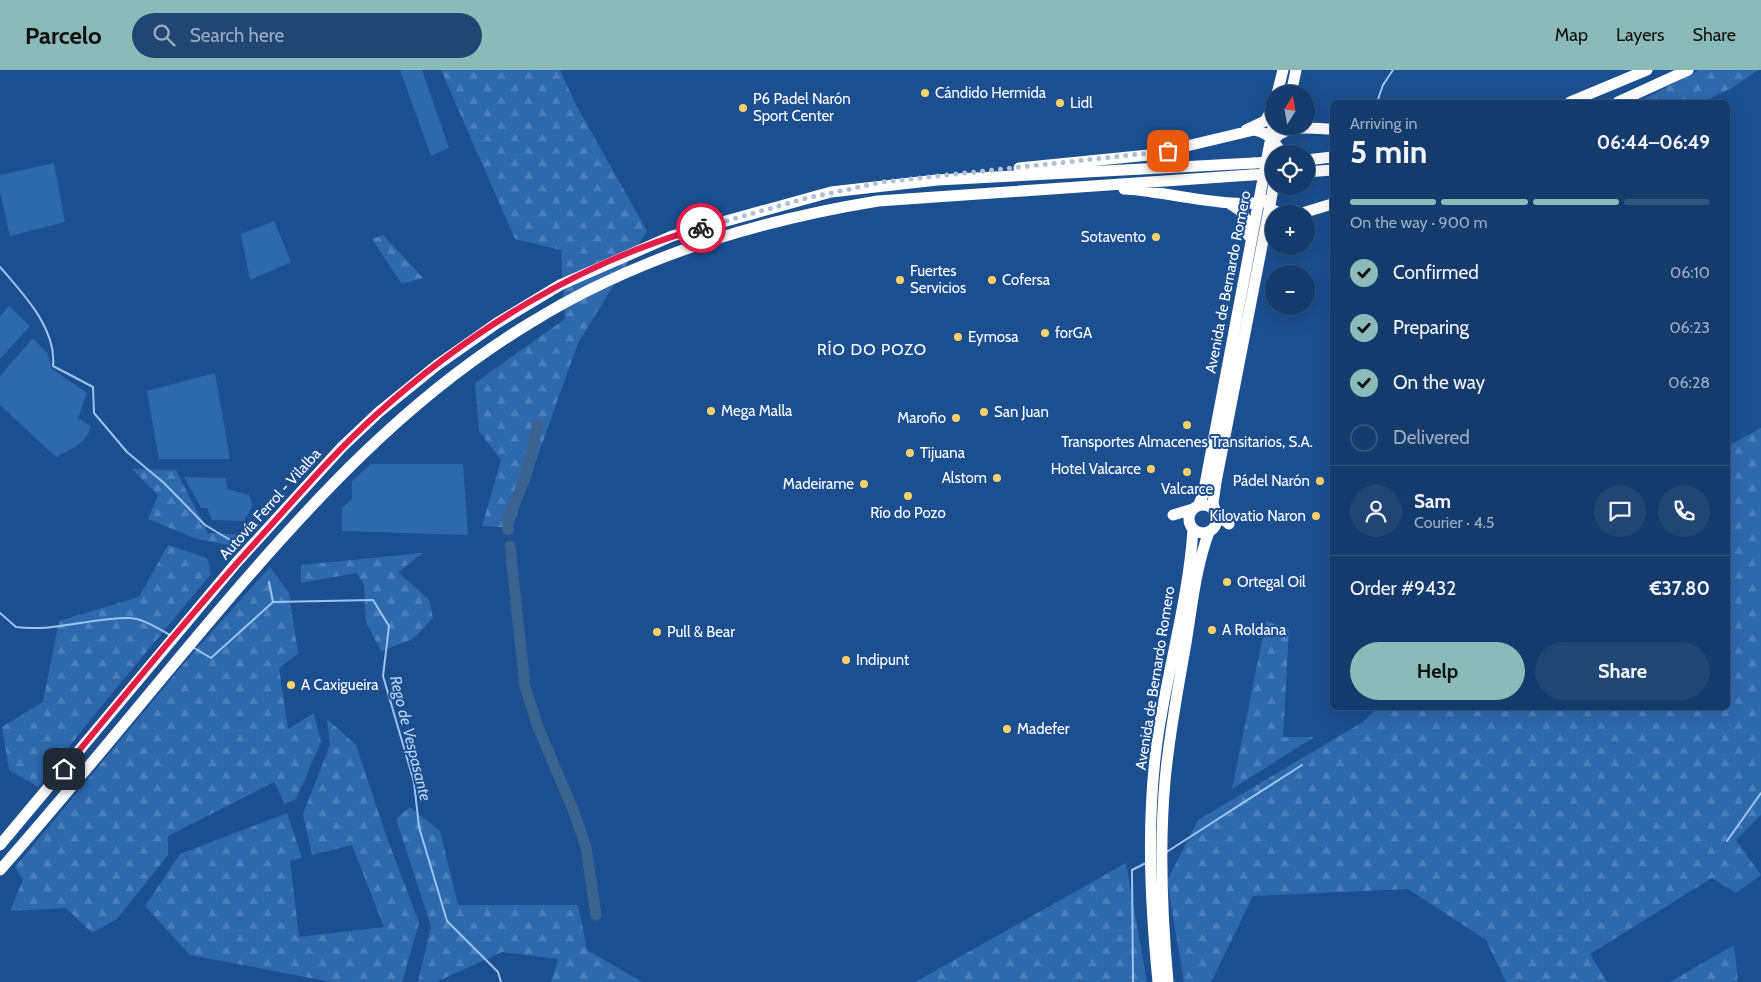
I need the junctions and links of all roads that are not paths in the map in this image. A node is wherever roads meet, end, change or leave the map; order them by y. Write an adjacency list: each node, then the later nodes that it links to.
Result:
1 (1283, 70): 5 (highway)
2 (1647, 70): 7 (highway)
3 (1688, 70): 8 (highway)
4 (1296, 71): 6 (highway)
5 (1280, 85)
6 (1294, 85)
7 (1575, 100)
8 (1622, 100)
9 (1265, 121): 14 (highway)
10 (1315, 121): 11 (highway)
11 (1330, 124)
12 (1315, 129): 13 (highway)
13 (1330, 129)
14 (1240, 133): 15 (highway); 23 (highway)
15 (1273, 145)
16 (1330, 157): 17 (highway)
17 (1315, 159)
18 (1265, 162): 23 (highway, Autovía Ferrol - Vilalba, bridge)
19 (1330, 170): 20 (highway)
20 (1315, 171)
21 (1265, 174): 22 (highway, bridge)
22 (1045, 188): 25 (highway); 34 (highway)
23 (831, 192): 33 (highway, Autovía Ferrol - Vilalba)
24 (1266, 196): 25 (highway); 29 (highway, Avenida de Bernardo Romero)
25 (1226, 202): 29 (highway)
26 (1330, 205): 27 (highway)
27 (1315, 209)
28 (1265, 242): 29 (highway)
29 (1253, 261): 30 (highway, Avenida de Bernardo Romero); 31 (highway, Avenida de Bernardo Romero)
30 (1195, 508): 31 (highway); 32 (highway, Avenida de Bernardo Romero); 32 (highway)
31 (1214, 520): 32 (highway); 36 (highway, Avenida de Bernardo Romero)
32 (1191, 525): 35 (highway, Avenida de Bernardo Romero)
33 (0, 845)
34 (0, 870)
35 (1158, 982)
36 (1168, 982)

